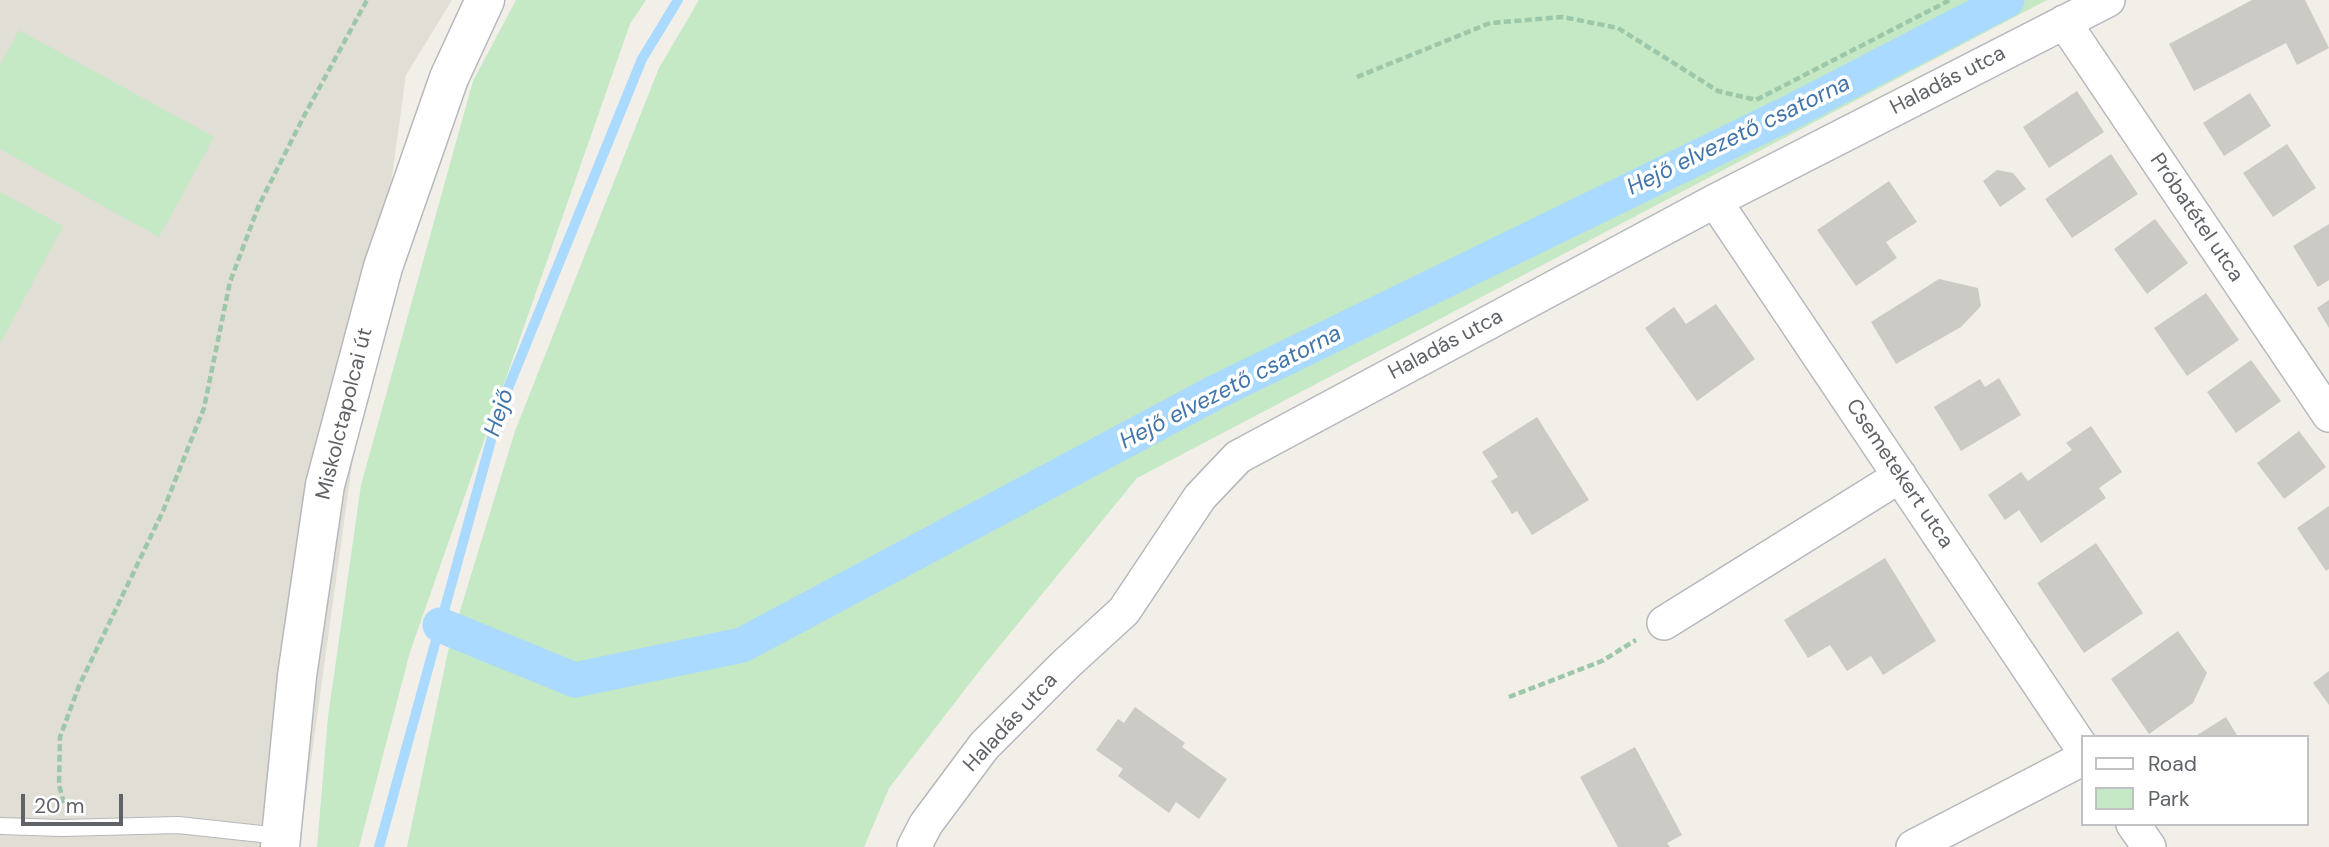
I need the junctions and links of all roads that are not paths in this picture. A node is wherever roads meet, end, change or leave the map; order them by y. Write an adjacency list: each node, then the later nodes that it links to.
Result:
1 (485, 0): 12 (street, Miskolctapolcai út)
2 (2108, 0): 3 (street, Haladás utca)
3 (2064, 22): 4 (street, Haladás utca); 5 (street, Próbatétel utca)
4 (1715, 201): 6 (street, Csemetekert utca); 13 (street, Haladás utca)
5 (2327, 407)
6 (1900, 476): 7 (street); 8 (street, Csemetekert utca)
7 (1664, 623)
8 (2080, 745)
9 (2080, 760): 14 (street)
10 (0, 826): 12 (lane)
11 (2134, 826): 15 (street)
12 (280, 841)
13 (914, 847)
14 (1913, 847)
15 (2148, 847)

